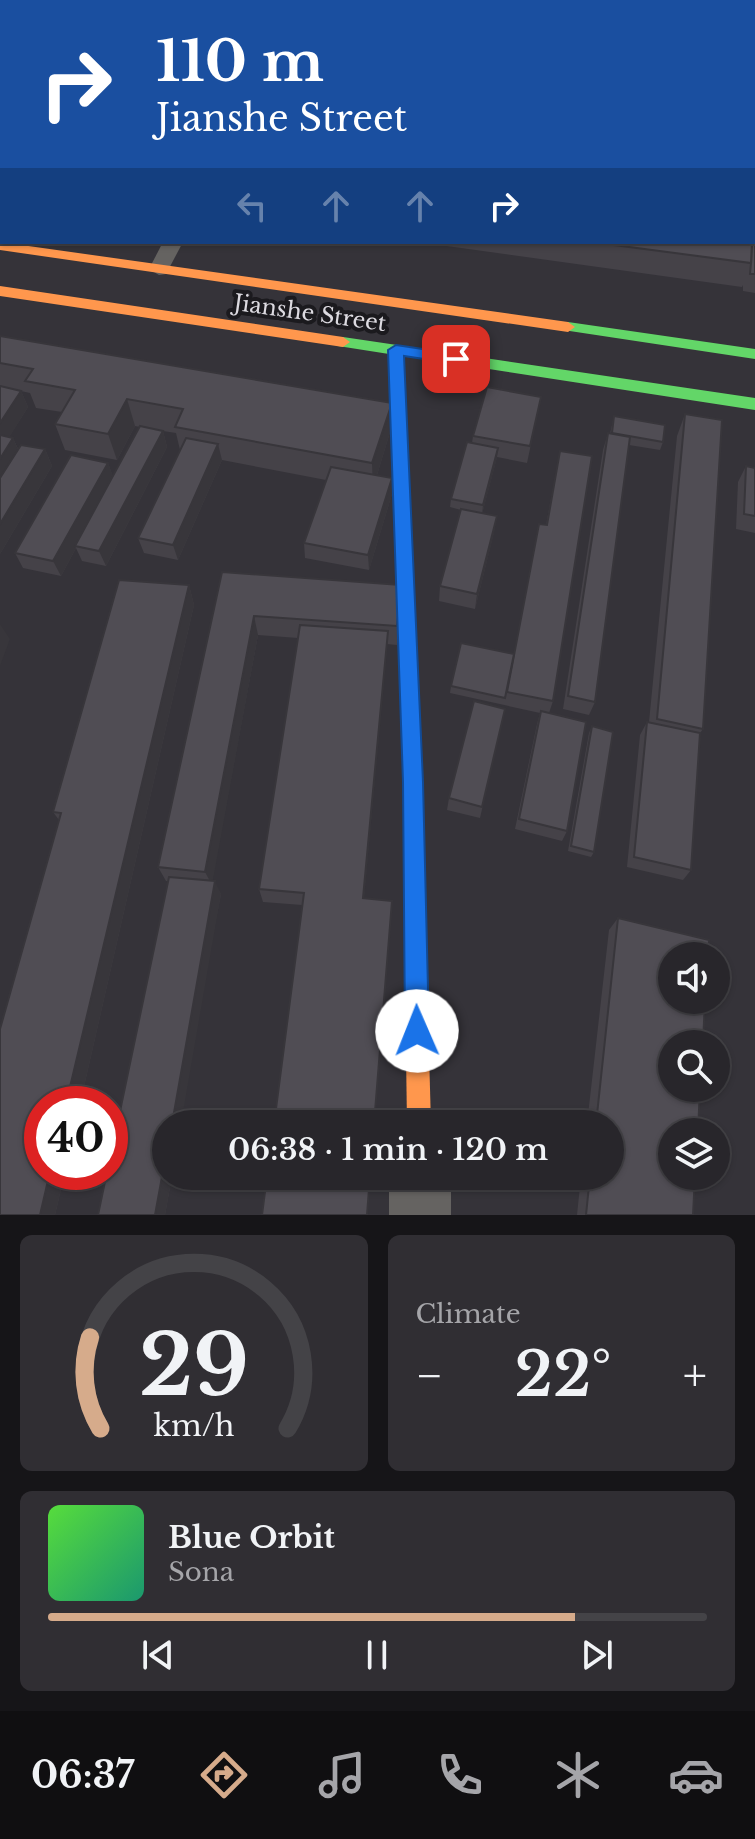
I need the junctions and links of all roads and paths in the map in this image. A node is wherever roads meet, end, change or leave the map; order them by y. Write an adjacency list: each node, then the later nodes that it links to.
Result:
1 (172, 244): 3 (lane)
2 (0, 246): 3 (main road, Jianshe Street)
3 (159, 269): 6 (main road, Jianshe Street)
4 (0, 291): 5 (main road, Jianshe Street)
5 (396, 350): 7 (main road, Jianshe Street); 8 (main road)
6 (755, 354)
7 (755, 404)
8 (419, 1110)
9 (420, 1190): 10 (street)
10 (420, 1215)

